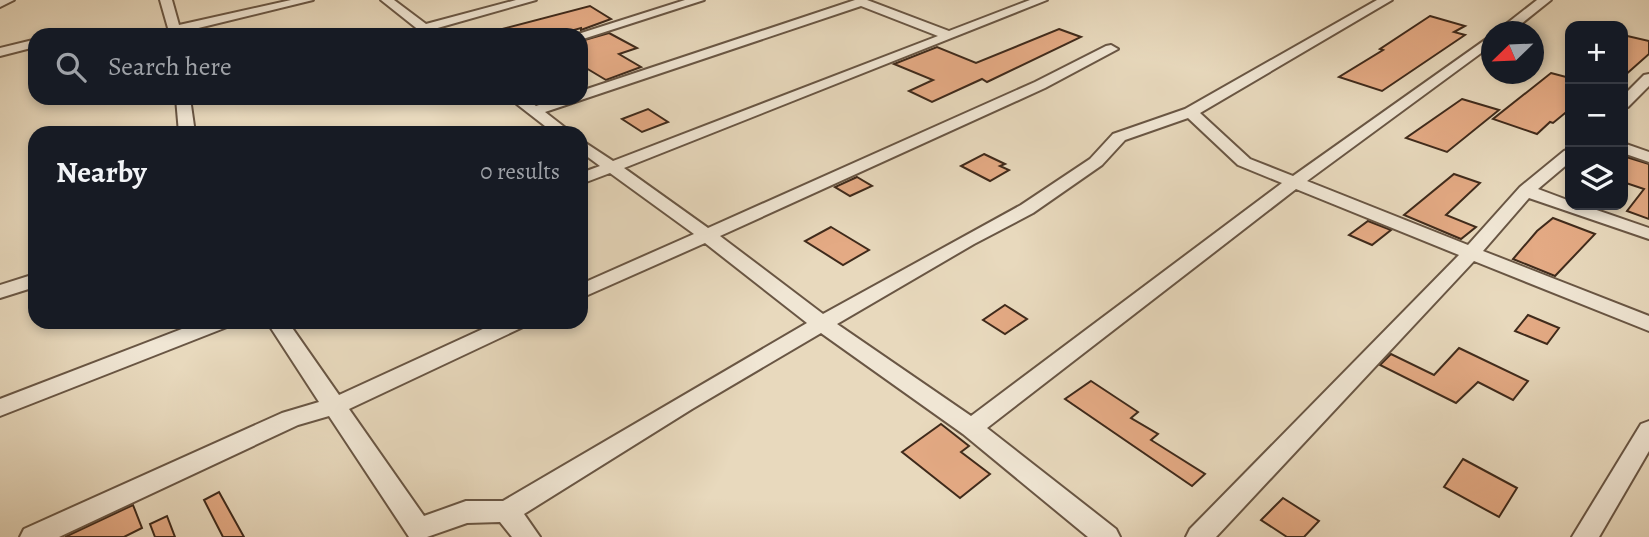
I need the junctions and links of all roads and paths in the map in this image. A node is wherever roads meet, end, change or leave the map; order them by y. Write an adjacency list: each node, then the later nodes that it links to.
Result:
1 (8, 0): 10 (street)
2 (166, 0): 12 (street)
3 (307, 0): 13 (street)
4 (387, 0): 14 (street)
5 (530, 0): 15 (street)
6 (698, 0): 16 (street)
7 (1041, 0): 17 (street)
8 (1386, 0): 30 (street)
9 (1545, 0): 11 (street)
10 (0, 2)
11 (1517, 21)
12 (174, 28)
13 (195, 28)
14 (424, 28)
15 (442, 28)
16 (588, 33)
17 (947, 35): 23 (street); 37 (street)
18 (28, 45): 21 (street)
19 (1481, 47): 39 (street)
20 (1111, 49): 41 (street)
21 (0, 52)
22 (1649, 78): 24 (street)
23 (588, 94)
24 (1628, 99): 25 (street)
25 (1649, 99)
26 (184, 105): 31 (street)
27 (527, 105): 29 (street)
28 (554, 105): 29 (street)
29 (536, 111): 32 (street)
30 (1190, 112): 39 (street); 48 (street)
31 (186, 126)
32 (555, 126)
33 (588, 150): 37 (street)
34 (1628, 150): 35 (street)
35 (1649, 157)
36 (1565, 158): 40 (street)
37 (610, 167): 38 (street); 41 (street)
38 (588, 176)
39 (1295, 182): 43 (street); 54 (street)
40 (1526, 191): 42 (street); 43 (street)
41 (705, 234): 45 (street); 48 (street)
42 (1649, 234)
43 (1472, 252): 47 (street); 61 (street)
44 (28, 282): 46 (street)
45 (588, 289)
46 (0, 292)
47 (1649, 324)
48 (824, 325): 54 (street); 56 (street)
49 (202, 329): 53 (street)
50 (282, 329): 52 (street)
51 (501, 329): 52 (street)
52 (335, 406): 57 (street); 58 (street)
53 (0, 408)
54 (971, 428): 60 (street)
55 (1649, 430): 62 (street)
56 (508, 511): 57 (street); 59 (street)
57 (411, 533)
58 (33, 537)
59 (527, 537)
60 (1107, 537)
61 (1199, 537)
62 (1585, 537)

